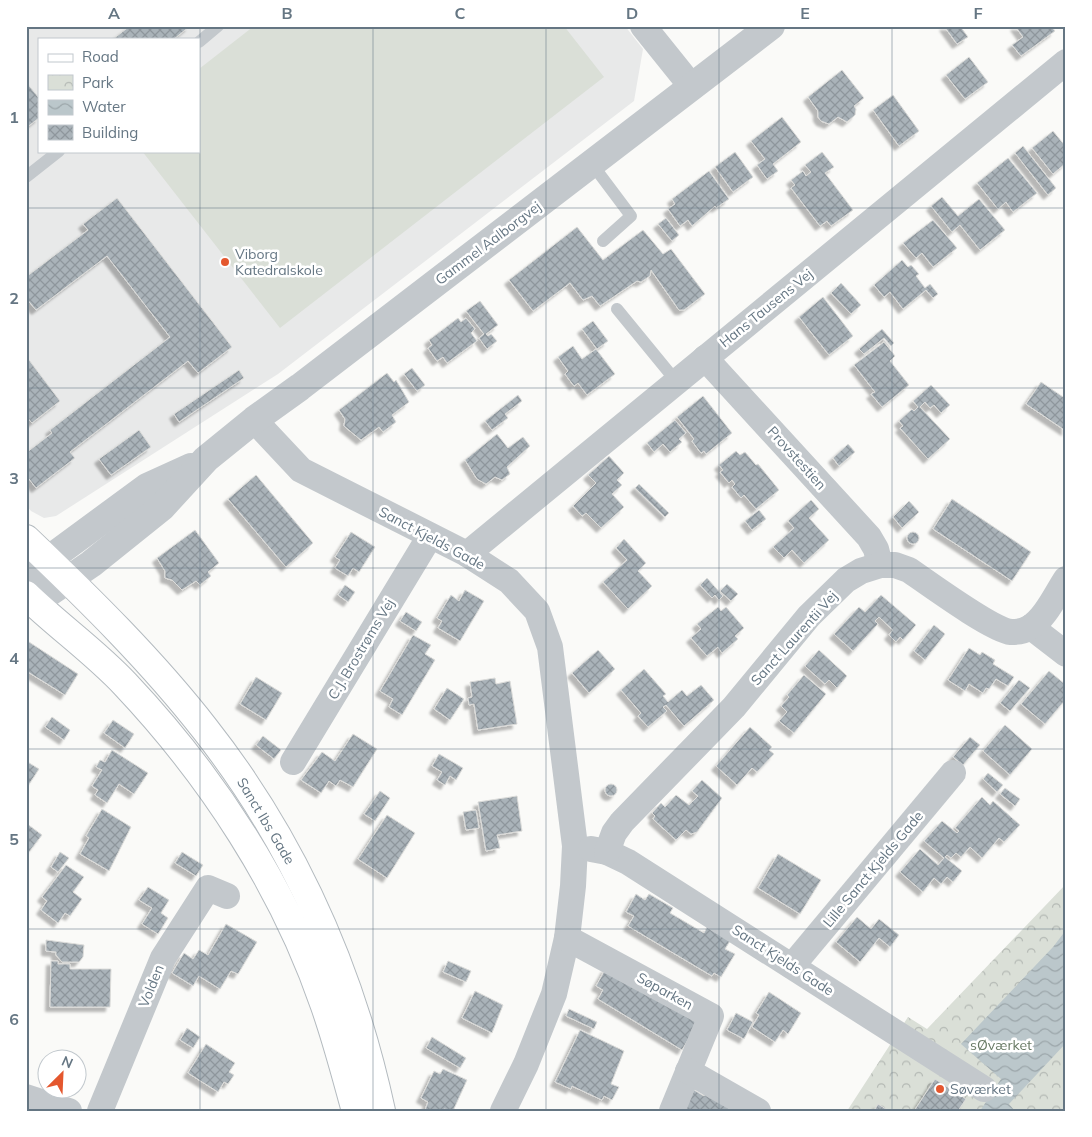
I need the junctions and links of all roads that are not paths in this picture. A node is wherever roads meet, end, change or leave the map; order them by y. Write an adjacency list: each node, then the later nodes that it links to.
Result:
1 (218, 26): 4 (lane)
2 (643, 26): 6 (street)
3 (771, 26): 6 (street, Gammel Aalborgvej)
4 (200, 41)
5 (1066, 62): 12 (street, Hans Tausens Vej)
6 (692, 87): 8 (street, Gammel Aalborgvej)
7 (58, 152): 9 (lane)
8 (592, 164): 10 (lane); 14 (street, Gammel Aalborgvej)
9 (26, 177)
10 (603, 241)
11 (617, 309): 13 (lane)
12 (705, 358): 13 (street, Hans Tausens Vej); 20 (street, Provstestien)
13 (676, 381): 18 (street, Hans Tausens Vej)
14 (254, 420): 15 (street, Gammel Aalborgvej); 16 (street, Sanct Kjelds Gade)
15 (206, 460): 19 (street, Gammel Aalborgvej); 23 (street, Gammel Aalborgvej)
16 (430, 536): 18 (street, Sanct Kjelds Gade); 27 (street, C.J. Brostrøms Vej)
17 (26, 539): 19 (main road, Sanct Ibs Gade)
18 (467, 554): 29 (street, Sanct Kjelds Gade)
19 (47, 559): 21 (street, Gammel Aalborgvej); 23 (main road, Sanct Ibs Gade)
20 (880, 565): 25 (street, Sanct Laurentii Vej); 30 (street, Sanct Laurentii Vej)
21 (26, 576)
22 (1066, 579): 25 (street)
23 (68, 580): 24 (street, Gammel Aalborgvej); 40 (main road, Sanct Ibs Gade)
24 (29, 602): 39 (main road, Sanct Ibs Gade)
25 (1032, 626): 26 (street)
26 (1066, 654)
27 (293, 762)
28 (953, 773): 33 (street, Lille Sanct Kjelds Gade)
29 (576, 846): 30 (street, Sanct Kjelds Gade); 32 (street, Sanct Kjelds Gade)
30 (607, 852): 33 (street, Sanct Kjelds Gade)
31 (227, 896): 38 (street, Volden)
32 (567, 938): 34 (street, Søparken); 41 (street, Sanct Kjelds Gade)
33 (792, 966): 35 (street, Sanct Kjelds Gade)
34 (688, 1071): 42 (street, Søparken); 43 (street)
35 (984, 1089)
36 (26, 1096): 37 (street)
37 (69, 1111)
38 (100, 1111)
39 (356, 1111)
40 (381, 1111)
41 (503, 1111)
42 (672, 1111)
43 (758, 1111)

